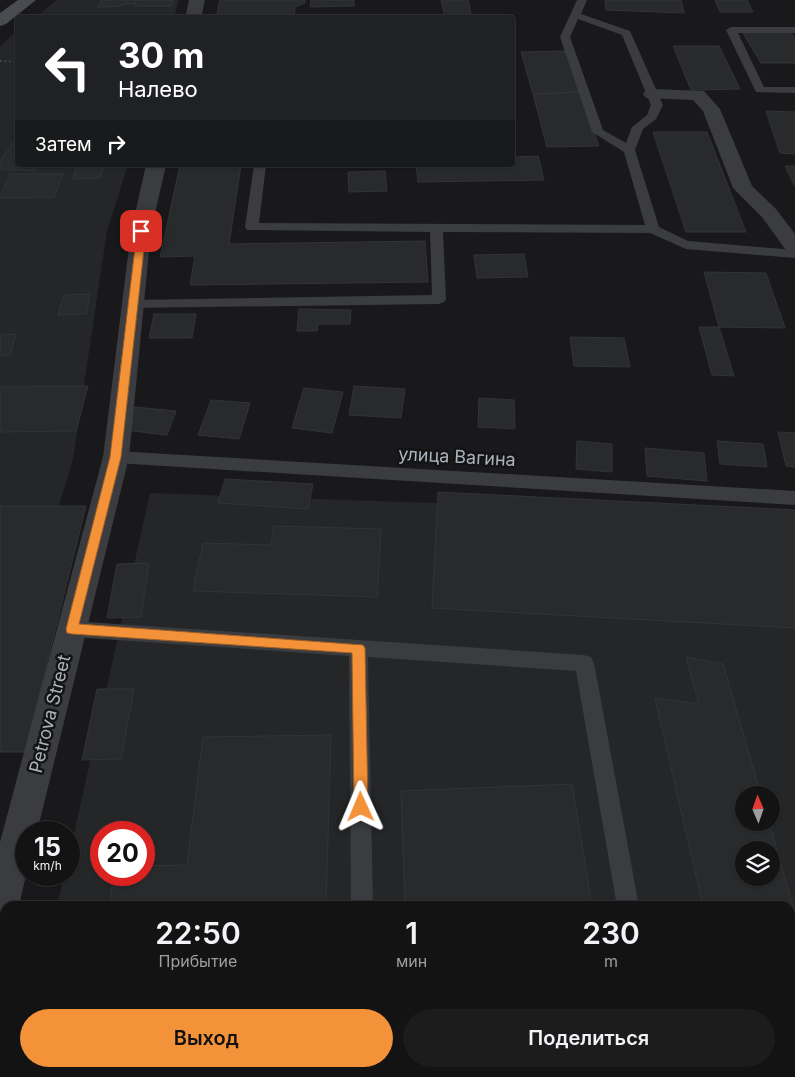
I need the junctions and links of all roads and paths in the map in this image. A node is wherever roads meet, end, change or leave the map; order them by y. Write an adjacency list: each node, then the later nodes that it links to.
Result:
1 (28, 0): 6 (main road)
2 (197, 0): 4 (street)
3 (582, 0): 5 (lane)
4 (194, 15)
5 (575, 15): 11 (lane); 12 (lane)
6 (0, 21)
7 (795, 30): 10 (lane)
8 (0, 61): 9 (path)
9 (15, 62)
10 (795, 90)
11 (652, 94): 12 (lane); 17 (street)
12 (628, 150): 16 (lane)
13 (156, 167): 19 (street, Petrova Street)
14 (260, 167): 15 (lane)
15 (436, 228): 16 (lane); 19 (lane)
16 (653, 229): 18 (lane)
17 (795, 248)
18 (795, 254)
19 (133, 305): 20 (street, Petrova Street)
20 (116, 457): 21 (lane, улица Вагина); 22 (street, Petrova Street)
21 (795, 498)
22 (72, 629): 23 (lane); 24 (street, Petrova Street)
23 (358, 648): 25 (lane); 26 (lane)
24 (2, 901)
25 (362, 901)
26 (627, 901)

